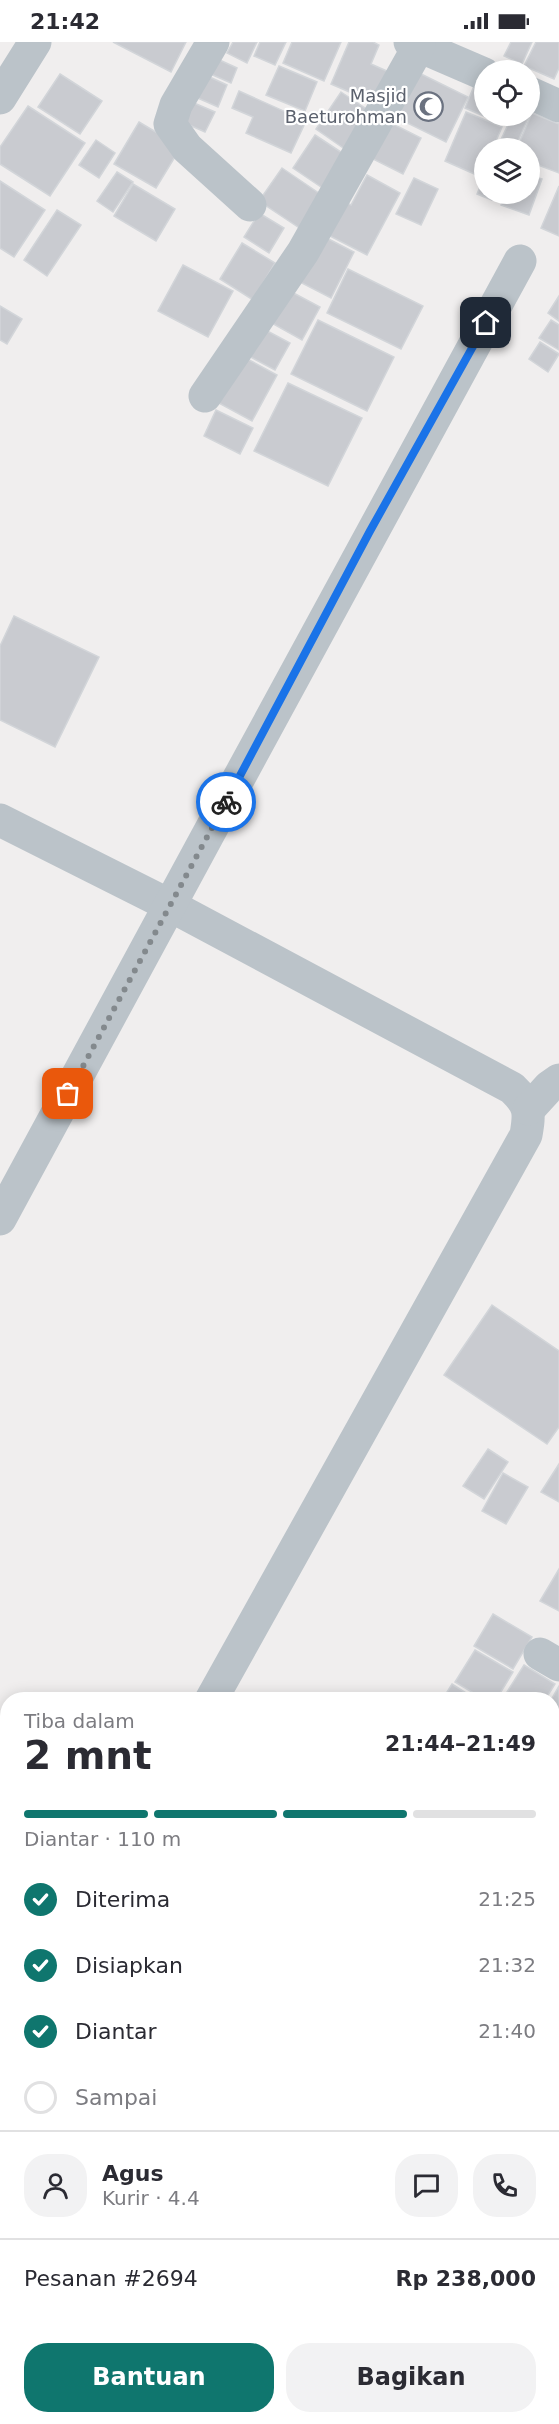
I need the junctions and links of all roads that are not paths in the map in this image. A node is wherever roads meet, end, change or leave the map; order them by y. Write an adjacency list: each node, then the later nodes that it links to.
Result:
1 (35, 42): 6 (street)
2 (213, 42): 8 (street)
3 (414, 44): 4 (street); 10 (street)
4 (474, 70)
5 (540, 97): 7 (street)
6 (0, 98)
7 (559, 106)
8 (250, 205)
9 (520, 261): 12 (street)
10 (205, 396)
11 (0, 820): 12 (street)
12 (171, 906): 14 (street); 15 (street)
13 (559, 1080): 14 (street)
14 (529, 1109): 16 (street)
15 (0, 1219)
16 (215, 1692)

